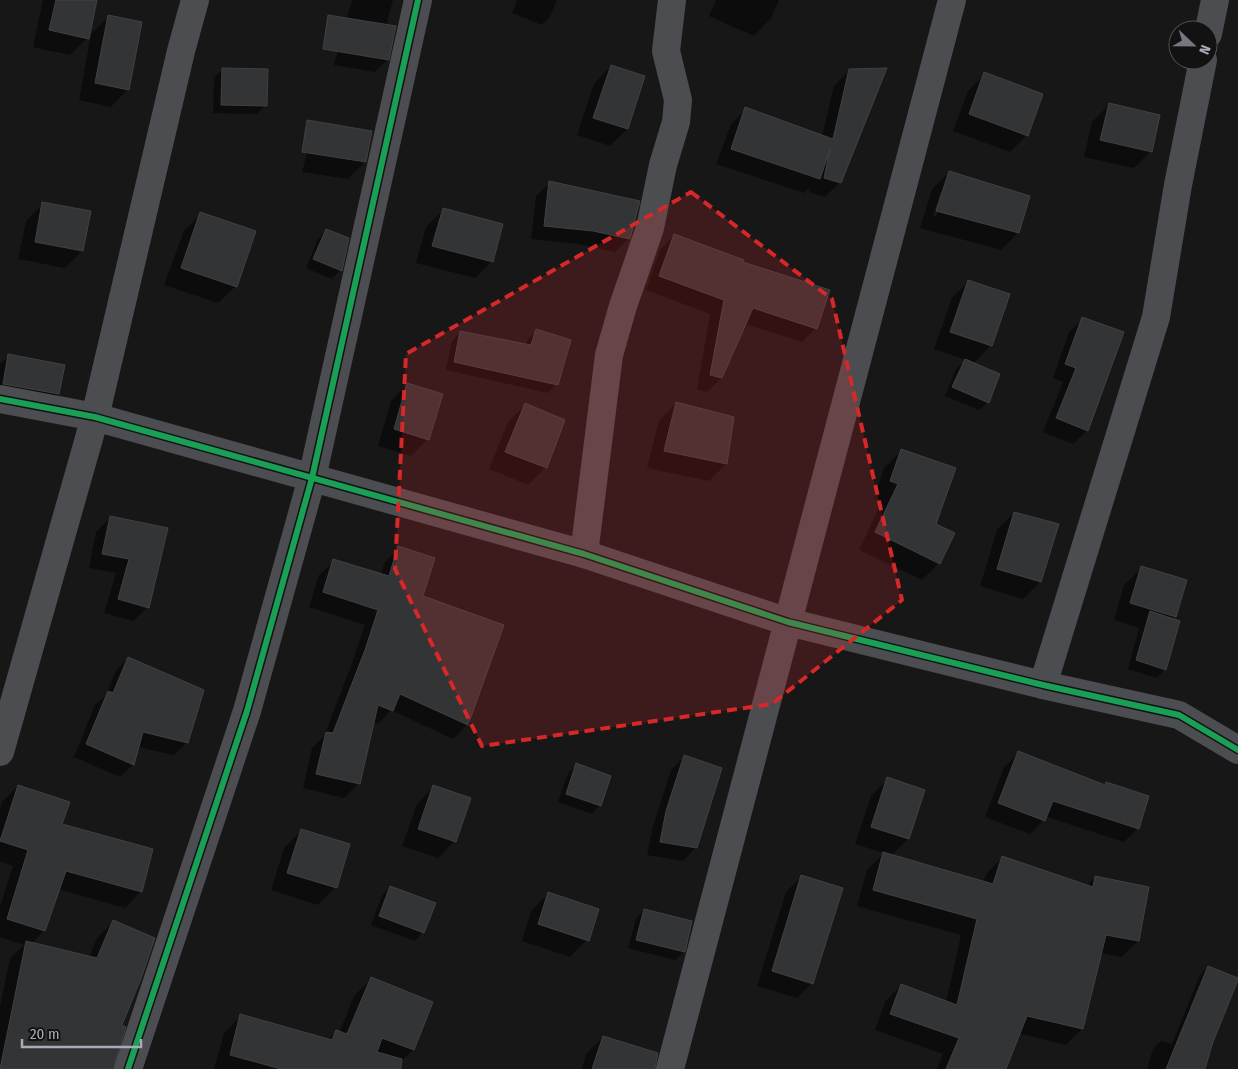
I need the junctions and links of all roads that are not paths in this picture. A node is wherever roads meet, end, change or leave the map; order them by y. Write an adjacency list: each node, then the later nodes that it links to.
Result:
1 (195, 0): 9 (street)
2 (418, 0): 10 (street)
3 (672, 0): 11 (street)
4 (952, 0): 12 (street)
5 (1215, 0): 6 (street)
6 (1211, 20)
7 (1201, 70): 13 (street)
8 (0, 400): 9 (street)
9 (95, 418): 10 (street); 15 (street)
10 (312, 478): 11 (street); 16 (street)
11 (584, 554): 12 (street)
12 (788, 622): 13 (street); 17 (street)
13 (1043, 685): 14 (street)
14 (1238, 750)
15 (0, 752)
16 (128, 1069)
17 (670, 1069)

